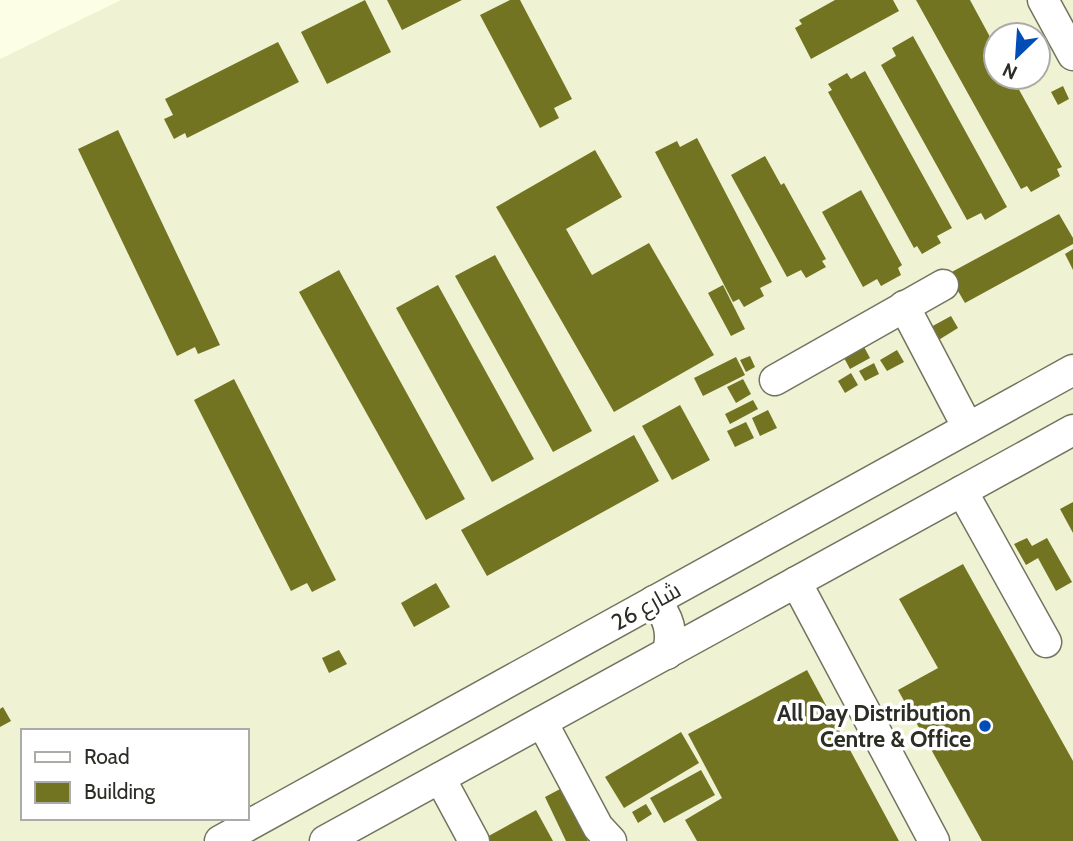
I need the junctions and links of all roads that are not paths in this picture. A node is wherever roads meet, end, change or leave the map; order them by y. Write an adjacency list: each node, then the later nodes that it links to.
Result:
1 (1043, 0): 2 (street)
2 (1073, 55)
3 (943, 285): 4 (street)
4 (904, 306): 6 (street); 7 (street)
5 (1073, 370): 7 (street, شارع 26)
6 (775, 380)
7 (968, 428): 11 (street, شارع 26)
8 (1073, 430): 9 (street)
9 (962, 491): 10 (street); 12 (street)
10 (796, 582): 13 (street); 20 (street)
11 (654, 601): 13 (street); 16 (street, شارع 26)
12 (1046, 642)
13 (667, 654): 14 (street)
14 (542, 722): 15 (street); 19 (street)
15 (440, 778): 17 (street); 18 (street)
16 (220, 841)
17 (325, 841)
18 (474, 841)
19 (611, 841)
20 (934, 841)

